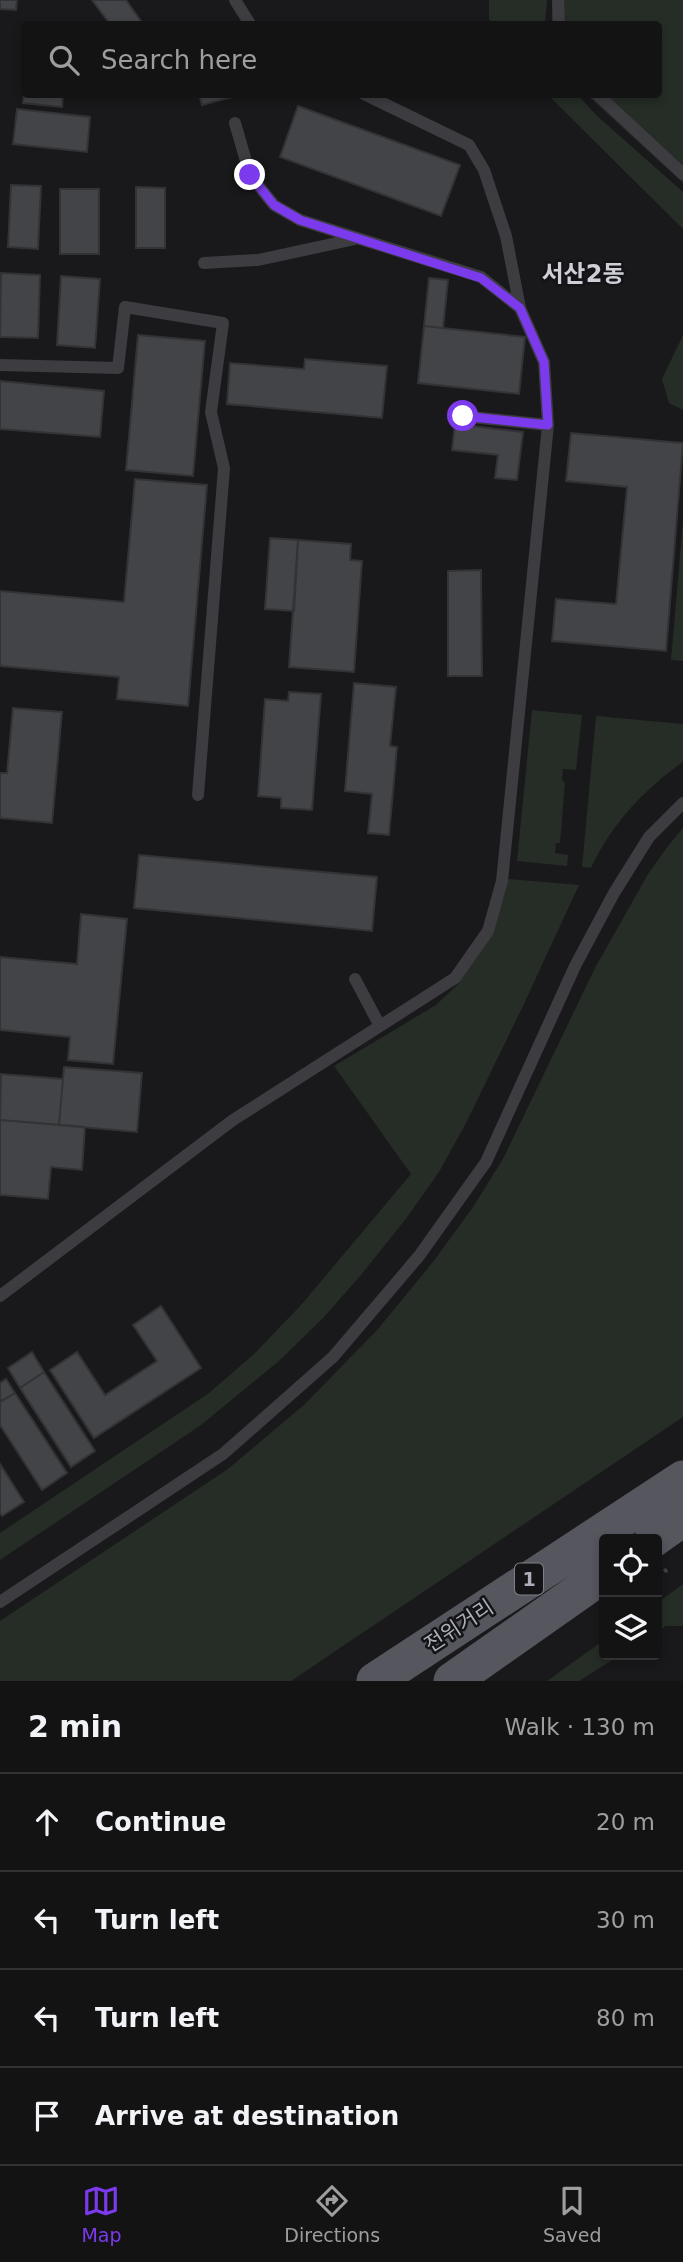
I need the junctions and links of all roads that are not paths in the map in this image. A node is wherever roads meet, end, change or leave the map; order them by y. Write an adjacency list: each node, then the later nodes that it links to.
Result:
1 (235, 0): 3 (lane)
2 (558, 0): 4 (lane)
3 (248, 21)
4 (559, 21)
5 (372, 98): 11 (lane)
6 (601, 98): 8 (lane)
7 (235, 123): 9 (lane)
8 (683, 174)
9 (356, 239): 10 (lane); 11 (lane)
10 (204, 262)
11 (520, 308): 14 (lane)
12 (0, 365): 15 (lane)
13 (463, 416): 14 (lane)
14 (548, 425): 18 (lane)
15 (198, 795)
16 (683, 803): 24 (lane)
17 (355, 979): 18 (lane)
18 (380, 1026): 19 (lane)
19 (0, 1296)
20 (683, 1479): 25 (main road, 전위거리 / 1)
21 (683, 1518): 22 (main road)
22 (660, 1534)
23 (599, 1578): 26 (main road, 전위거리 / 1)
24 (0, 1602)
25 (375, 1681)
26 (452, 1681)

